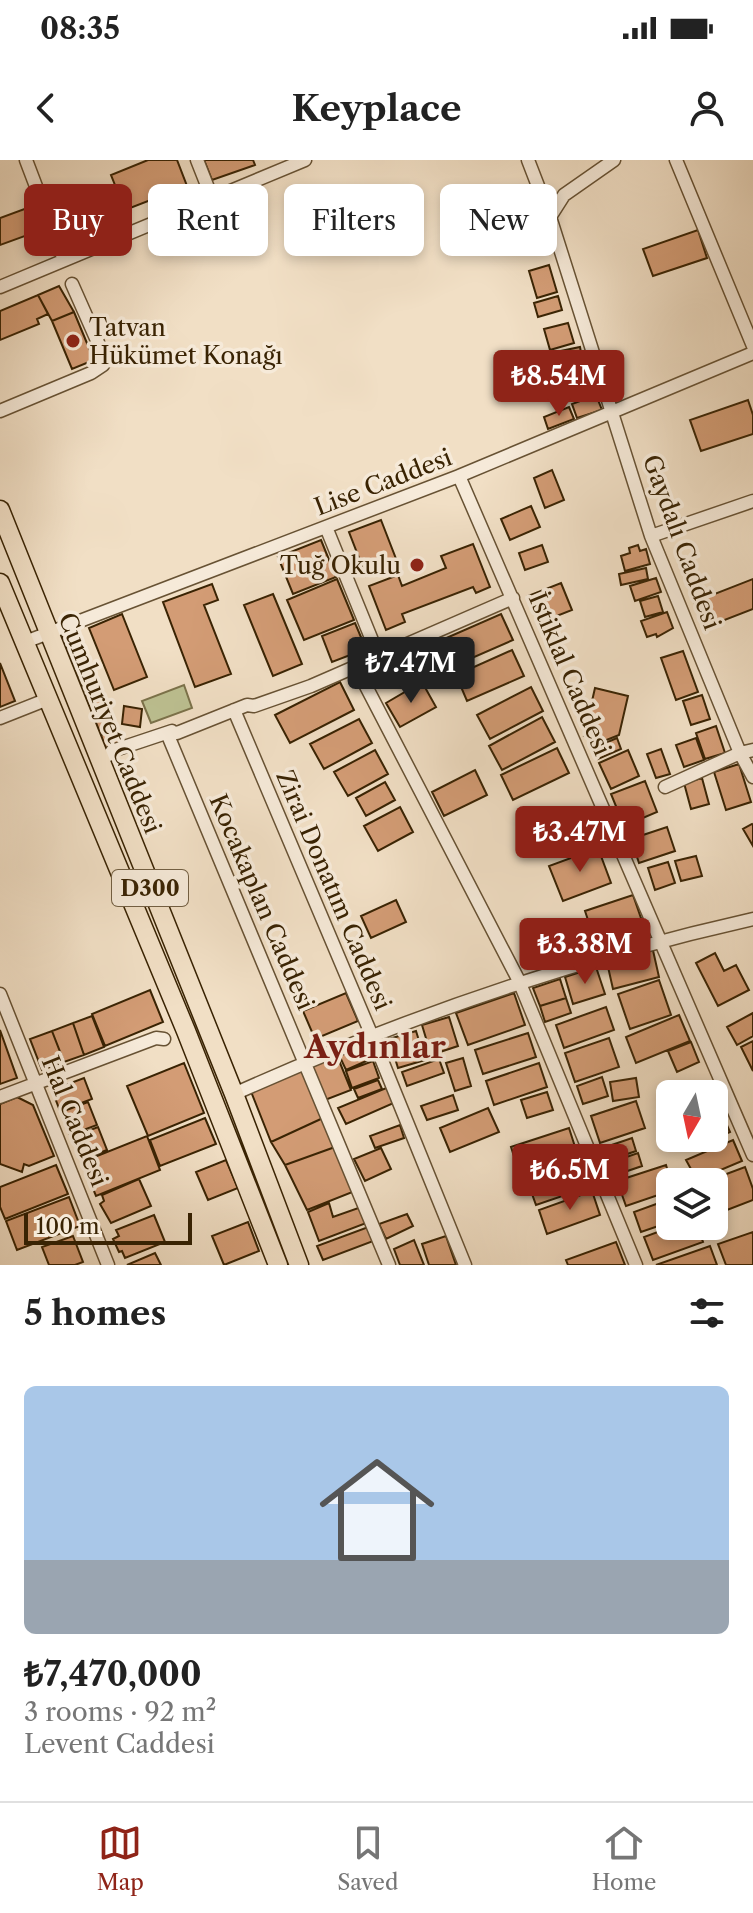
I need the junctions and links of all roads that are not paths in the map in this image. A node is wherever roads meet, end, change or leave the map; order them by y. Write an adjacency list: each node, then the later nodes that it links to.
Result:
1 (26, 160): 13 (street)
2 (197, 160): 7 (street)
3 (305, 160): 8 (street)
4 (528, 160): 9 (street, Gaydalı Caddesi)
5 (614, 160): 10 (street)
6 (676, 160): 16 (street)
7 (206, 184)
8 (246, 184)
9 (537, 184)
10 (557, 206)
11 (148, 225): 13 (street)
12 (557, 238): 19 (street, Gaydalı Caddesi)
13 (64, 260): 15 (street)
14 (72, 284): 18 (street)
15 (0, 287)
16 (753, 346)
17 (753, 353): 19 (street, Lise Caddesi)
18 (0, 411)
19 (614, 412): 20 (street, Lise Caddesi); 24 (street, Gaydalı Caddesi)
20 (459, 476): 23 (street, Lise Caddesi); 26 (street, İstiklal Caddesi)
21 (753, 501): 24 (street)
22 (0, 510): 27 (highway, Cumhuriyet Caddesi / D300)
23 (326, 527): 27 (street, Lise Caddesi); 29 (street)
24 (651, 536): 36 (street, Gaydalı Caddesi)
25 (0, 583): 28 (highway, Cumhuriyet Caddesi / D300)
26 (513, 598): 29 (street); 41 (street, İstiklal Caddesi)
27 (47, 633): 28 (street, Lise Caddesi); 37 (highway, Cumhuriyet Caddesi / D300)
28 (25, 642): 31 (highway, Cumhuriyet Caddesi / D300)
29 (378, 655): 30 (street)
30 (355, 665): 32 (street); 42 (street)
31 (48, 699): 33 (street); 44 (highway, Cumhuriyet Caddesi / D300)
32 (229, 712): 34 (street); 45 (street, Zirai Donatım Caddesi)
33 (0, 718)
34 (167, 733): 37 (street); 46 (street, Kocakaplan Caddesi)
35 (753, 750): 36 (street)
36 (740, 753): 38 (street, Gaydalı Caddesi); 39 (street)
37 (103, 757): 48 (highway, Cumhuriyet Caddesi / D300)
38 (753, 777)
39 (665, 787)
40 (753, 919): 41 (street)
41 (660, 940): 42 (street); 50 (street, İstiklal Caddesi)
42 (519, 981): 45 (street); 56 (street)
43 (0, 994): 47 (street, Hal Caddesi)
44 (186, 1031): 47 (street); 52 (highway, Cumhuriyet Caddesi / D300)
45 (372, 1036): 46 (street); 55 (street, Zirai Donatım Caddesi)
46 (306, 1062): 48 (street); 54 (street, Kocakaplan Caddesi)
47 (36, 1084): 49 (street); 51 (street, Hal Caddesi)
48 (234, 1094): 53 (highway, Cumhuriyet Caddesi / D300)
49 (0, 1097)
50 (753, 1155)
51 (108, 1265)
52 (278, 1265)
53 (299, 1265)
54 (389, 1265)
55 (465, 1265)
56 (636, 1265)

